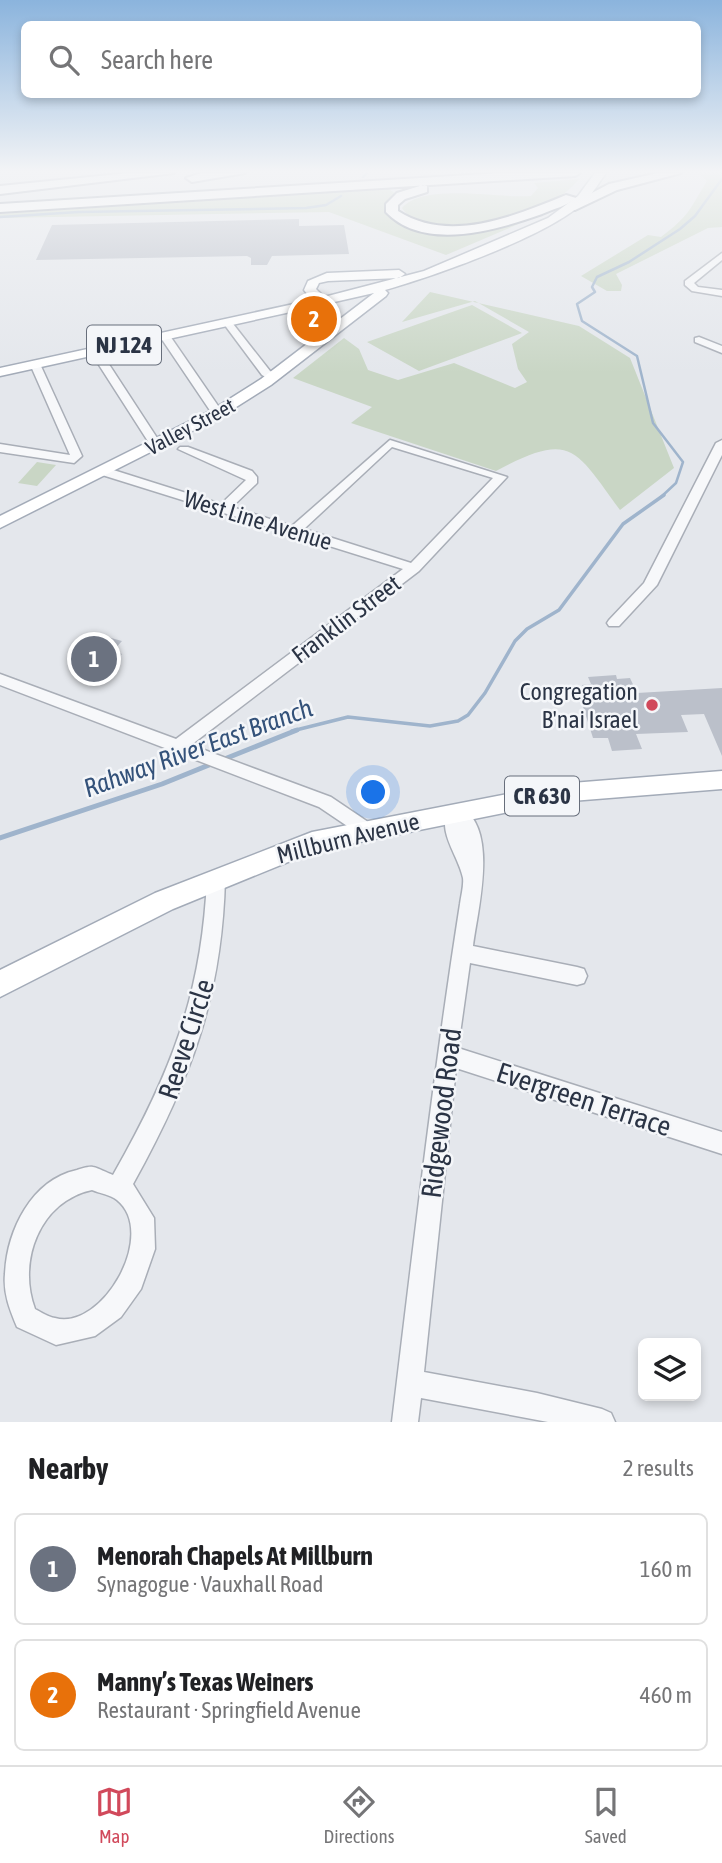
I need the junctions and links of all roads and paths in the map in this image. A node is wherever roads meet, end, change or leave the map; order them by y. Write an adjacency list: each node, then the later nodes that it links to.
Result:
1 (496, 239): 6 (main road, NJ 124)
2 (511, 239): 4 (main road, NJ 124)
3 (722, 256): 5 (street)
4 (399, 284): 6 (main road, NJ 124); 8 (main road, Valley Street)
5 (722, 293)
6 (319, 300): 7 (main road, NJ 124); 8 (main road); 13 (main road, NJ 124)
7 (227, 321): 9 (main road, NJ 124); 15 (street)
8 (336, 328): 15 (main road, Valley Street)
9 (164, 335): 12 (main road, NJ 124); 16 (street)
10 (699, 340): 11 (street)
11 (722, 350)
12 (95, 351): 13 (main road, NJ 124); 18 (street)
13 (35, 364): 14 (main road, NJ 124); 19 (street)
14 (0, 372)
15 (273, 377): 16 (main road, Valley Street)
16 (217, 413): 18 (main road, Valley Street)
17 (722, 443): 21 (street)
18 (155, 444): 22 (main road, Valley Street)
19 (0, 448)
20 (184, 449): 23 (street)
21 (718, 459): 27 (street)
22 (103, 471): 23 (street, West Line Avenue); 24 (main road, Valley Street)
23 (222, 509): 25 (street, West Line Avenue)
24 (0, 523)
25 (294, 531): 26 (street, West Line Avenue); 26 (street, Franklin Street)
26 (414, 568): 29 (street, Franklin Street)
27 (614, 623)
28 (0, 679): 29 (street)
29 (178, 746): 32 (street)
30 (722, 780): 31 (main road, Millburn Avenue / CR 630)
31 (455, 812): 32 (main road, Millburn Avenue / CR 630); 34 (street, Ridgewood Road)
32 (365, 829): 33 (main road, Millburn Avenue / CR 630)
33 (216, 879): 36 (main road, Millburn Avenue / CR 630); 39 (street, Reeve Circle)
34 (463, 953): 35 (street); 37 (street, Ridgewood Road)
35 (577, 976)
36 (0, 984)
37 (447, 1055): 38 (street, Evergreen Terrace); 40 (street, Ridgewood Road)
38 (722, 1143)
39 (119, 1187): 39 (street)
40 (410, 1382): 41 (street, Ridgewood Road); 42 (street)
41 (405, 1422)
42 (602, 1422)

